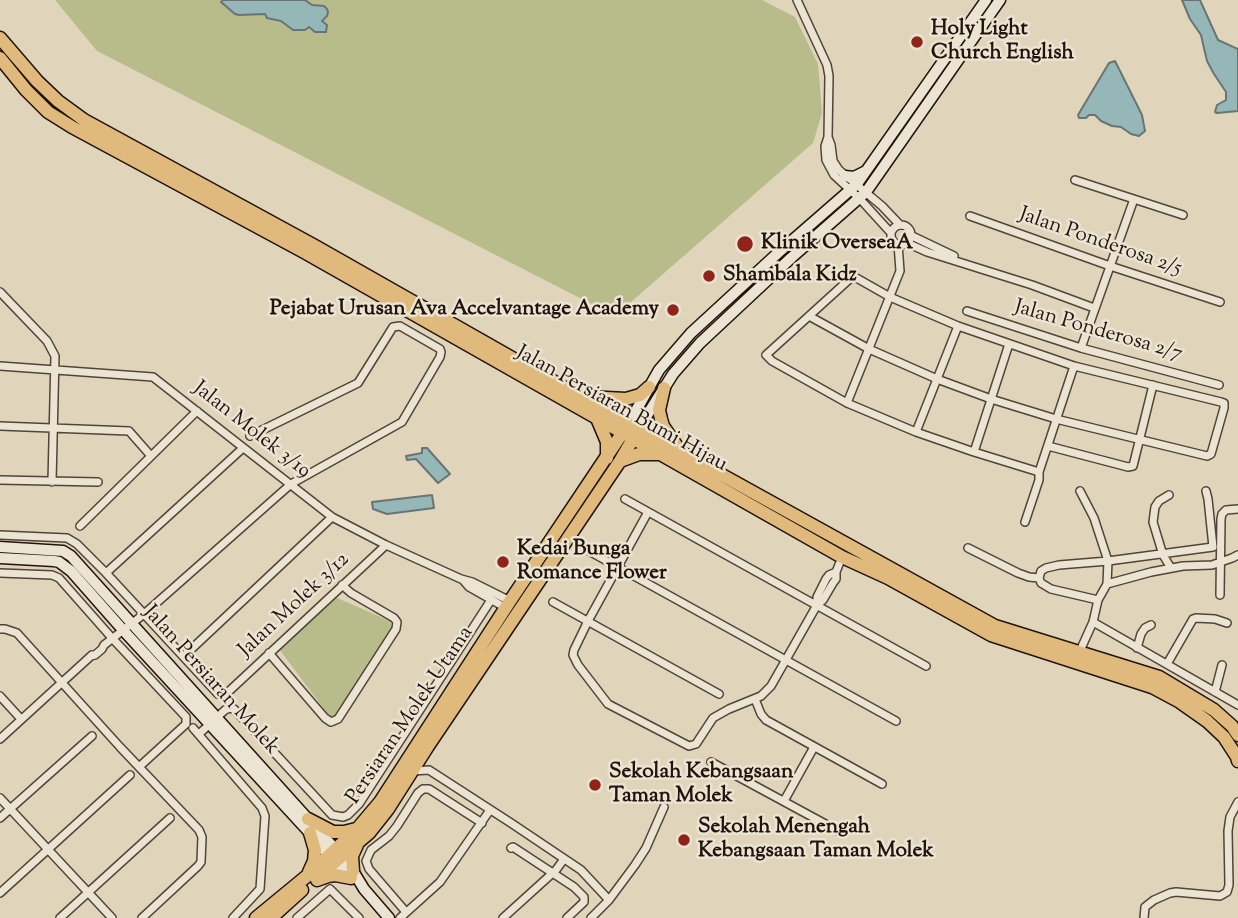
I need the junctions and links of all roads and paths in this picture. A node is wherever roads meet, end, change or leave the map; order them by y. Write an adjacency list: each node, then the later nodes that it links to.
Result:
1 (797, 0): 7 (street)
2 (986, 0): 6 (main road)
3 (1000, 0): 9 (main road)
4 (0, 38): 20 (main road, Jalan Persiaran Bumi Hijau)
5 (0, 58): 20 (main road, Jalan Persiaran Bumi Hijau)
6 (868, 170): 7 (main road); 9 (main road)
7 (843, 178): 9 (street); 11 (main road)
8 (1075, 180): 10 (street)
9 (858, 191): 11 (main road); 12 (street); 13 (street); 39 (main road)
10 (1134, 199): 14 (street); 19 (street)
11 (838, 200): 38 (main road)
12 (882, 206): 13 (street); 16 (street)
13 (873, 213): 17 (street)
14 (1183, 215)
15 (970, 216): 19 (street, Jalan Ponderosa 2/5)
16 (900, 225): 17 (street); 18 (street)
17 (891, 233): 18 (street)
18 (905, 241): 22 (street); 24 (street)
19 (1110, 266): 23 (street, Jalan Ponderosa 2/5); 24 (street)
20 (364, 280): 27 (main road, Jalan Persiaran Bumi Hijau)
21 (0, 292): 34 (street)
22 (890, 297): 26 (street); 28 (street); 31 (street)
23 (1220, 302)
24 (1094, 308): 30 (street)
25 (967, 311): 30 (street, Jalan Ponderosa 2/7)
26 (809, 316): 31 (street); 42 (street)
27 (429, 317): 40 (main road, Jalan Persiaran Bumi Hijau); 44 (main road, Jalan Persiaran Bumi Hijau)
28 (958, 326): 29 (street); 35 (street)
29 (1009, 344): 33 (street); 41 (street)
30 (1081, 348): 37 (street, Jalan Ponderosa 2/7)
31 (869, 349): 35 (street); 42 (street)
32 (0, 366): 34 (street, Jalan Molek 3/19)
33 (1074, 366): 36 (street); 45 (street)
34 (56, 369): 43 (street, Jalan Molek 3/19); 47 (street)
35 (937, 379): 41 (street); 49 (street)
36 (1153, 385): 51 (street); 51 (street)
37 (1219, 385)
38 (649, 387): 40 (main road); 48 (main road)
39 (664, 388): 48 (main road); 54 (main road)
40 (579, 396): 48 (main road, Jalan Persiaran Bumi Hijau)
41 (991, 398): 45 (street); 55 (street)
42 (847, 403): 49 (street)
43 (197, 411): 53 (street, Jalan Molek 3/19); 57 (street)
44 (596, 416): 48 (main road, Jalan Persiaran Bumi Hijau); 58 (main road)
45 (1056, 419): 51 (street); 52 (street)
46 (0, 426): 47 (street)
47 (54, 428): 57 (street); 62 (street)
48 (631, 430): 54 (main road, Jalan Persiaran Bumi Hijau); 56 (main road, Jalan Persiaran Bumi Hijau); 58 (main road, Persiaran Molek Utama); 59 (main road, Persiaran Molek Utama)
49 (916, 432): 55 (street)
50 (250, 436): 64 (street)
51 (1140, 439): 52 (street)
52 (1048, 446): 60 (street)
53 (243, 447): 64 (street, Jalan Molek 3/19); 90 (street)
54 (679, 450): 74 (main road, Jalan Persiaran Bumi Hijau)
55 (974, 452): 60 (street)
56 (663, 454): 59 (main road); 82 (main road, Jalan Persiaran Bumi Hijau)
57 (151, 456): 73 (street)
58 (607, 458): 99 (main road, Persiaran Molek Utama)
59 (620, 461): 130 (main road, Persiaran Molek Utama)
60 (1039, 472): 72 (street)
61 (0, 481): 62 (street)
62 (52, 482): 63 (street)
63 (98, 482)
64 (291, 484): 71 (street, Jalan Molek 3/19); 101 (street)
65 (1080, 491): 85 (street)
66 (1206, 491): 80 (street)
67 (1169, 495): 80 (street)
68 (625, 499): 70 (street)
69 (1238, 509): 86 (street)
70 (648, 512): 87 (street); 100 (street)
71 (332, 517): 76 (street, Jalan Molek 3/19); 112 (street)
72 (1025, 522)
73 (80, 526)
74 (817, 527): 82 (main road); 84 (main road, Jalan Persiaran Bumi Hijau)
75 (0, 535): 90 (street, Jalan Molek 3/12)
76 (386, 545): 92 (street, Jalan Molek 3/19); 94 (street, Jalan Molek 3/12)
77 (0, 547): 106 (main road, Jalan Persiaran Molek)
78 (968, 548): 91 (street)
79 (587, 550): 87 (street)
80 (1163, 555): 85 (street); 88 (street)
81 (1238, 555): 86 (street)
82 (842, 557): 84 (main road); 100 (street); 131 (main road, Jalan Persiaran Bumi Hijau)
83 (0, 558): 106 (main road, Jalan Persiaran Molek)
84 (875, 560): 111 (main road, Jalan Persiaran Bumi Hijau)
85 (1108, 561): 91 (street); 93 (street)
86 (1221, 562): 88 (street); 95 (street)
87 (617, 567): 102 (street); 113 (street)
88 (1171, 568): 93 (street)
89 (0, 573): 108 (street)
90 (106, 573): 101 (street, Jalan Molek 3/12)
91 (1039, 578): 97 (street)
92 (463, 580): 96 (street, Jalan Molek 3/19); 99 (street, Jalan Molek 3/19)
93 (1107, 584): 97 (street)
94 (342, 586): 110 (street, Jalan Molek 3/12); 110 (street)
95 (1220, 595)
96 (491, 600): 99 (street, Jalan Molek 3/19); 124 (street)
97 (1098, 600): 103 (street)
98 (553, 602): 102 (street)
99 (508, 605): 148 (main road, Persiaran Molek Utama)
100 (817, 605): 113 (street); 116 (street)
101 (144, 614): 106 (street); 112 (street, Jalan Molek 3/12)
102 (588, 621): 119 (street); 121 (street)
103 (1093, 622): 109 (street); 111 (street)
104 (1227, 623): 114 (street)
105 (1151, 625): 109 (street)
106 (127, 627): 108 (street); 124 (main road, Jalan Persiaran Molek)
107 (0, 629): 117 (street)
108 (113, 638): 117 (street); 133 (street)
109 (1137, 648): 114 (street)
110 (269, 653): 112 (street, Jalan Molek 3/12)
111 (1079, 653): 126 (main road, Jalan Persiaran Bumi Hijau)
112 (184, 656)
113 (786, 660): 121 (street); 125 (street)
114 (1167, 664): 118 (street)
115 (1222, 664): 118 (street)
116 (926, 666)
117 (61, 682): 123 (street); 133 (street)
118 (1215, 692): 122 (street)
119 (719, 694)
120 (0, 696): 123 (street)
121 (755, 699): 129 (street)
122 (1238, 705)
123 (21, 719): 128 (street)
124 (213, 720): 146 (main road, Jalan Persiaran Molek); 149 (main road, Jalan Persiaran Molek); 166 (street)
125 (896, 721)
126 (1238, 735)
127 (92, 736): 142 (street)
128 (0, 739)
129 (814, 747): 137 (street); 139 (street)
130 (424, 752): 134 (street); 135 (main road, Persiaran Molek Utama)
131 (1238, 761)
132 (711, 762): 139 (street)
133 (139, 767): 165 (street)
134 (429, 770): 135 (street); 143 (street)
135 (412, 771): 151 (main road, Persiaran Molek Utama)
136 (130, 775): 153 (street)
137 (882, 784)
138 (0, 798): 142 (street)
139 (784, 801): 150 (street)
140 (1238, 802): 176 (street)
141 (664, 807): 161 (street)
142 (10, 809): 144 (street); 153 (street)
143 (490, 810): 147 (street); 155 (street)
144 (0, 818)
145 (170, 818): 159 (street)
146 (307, 819): 148 (main road); 154 (main road, Jalan Persiaran Molek)
147 (482, 823): 162 (street); 162 (street)
148 (358, 828): 154 (main road, Persiaran Molek Utama)
149 (310, 833): 154 (main road, Jalan Persiaran Molek); 158 (main road)
150 (842, 833)
151 (358, 841): 154 (main road, Persiaran Molek Utama); 157 (main road)
152 (511, 848): 156 (street)
153 (47, 849): 159 (street); 160 (street)
154 (335, 856): 157 (main road, Jalan Persiaran Molek); 158 (main road, Persiaran Molek Utama)
155 (564, 859): 156 (street); 161 (street)
156 (553, 873): 173 (street); 174 (street)
157 (352, 874): 158 (main road); 171 (main road, Jalan Persiaran Molek)
158 (309, 879): 167 (main road); 168 (main road)
159 (88, 892): 163 (street); 164 (street)
160 (0, 893)
161 (609, 900): 175 (street)
162 (405, 914): 172 (street)
163 (60, 918)
164 (112, 918)
165 (142, 918)
166 (233, 918)
167 (256, 918)
168 (271, 918)
169 (297, 918): 170 (street)
170 (359, 918)
171 (389, 918)
172 (414, 918)
173 (503, 918)
174 (567, 918)
175 (591, 918)
176 (1144, 918)

